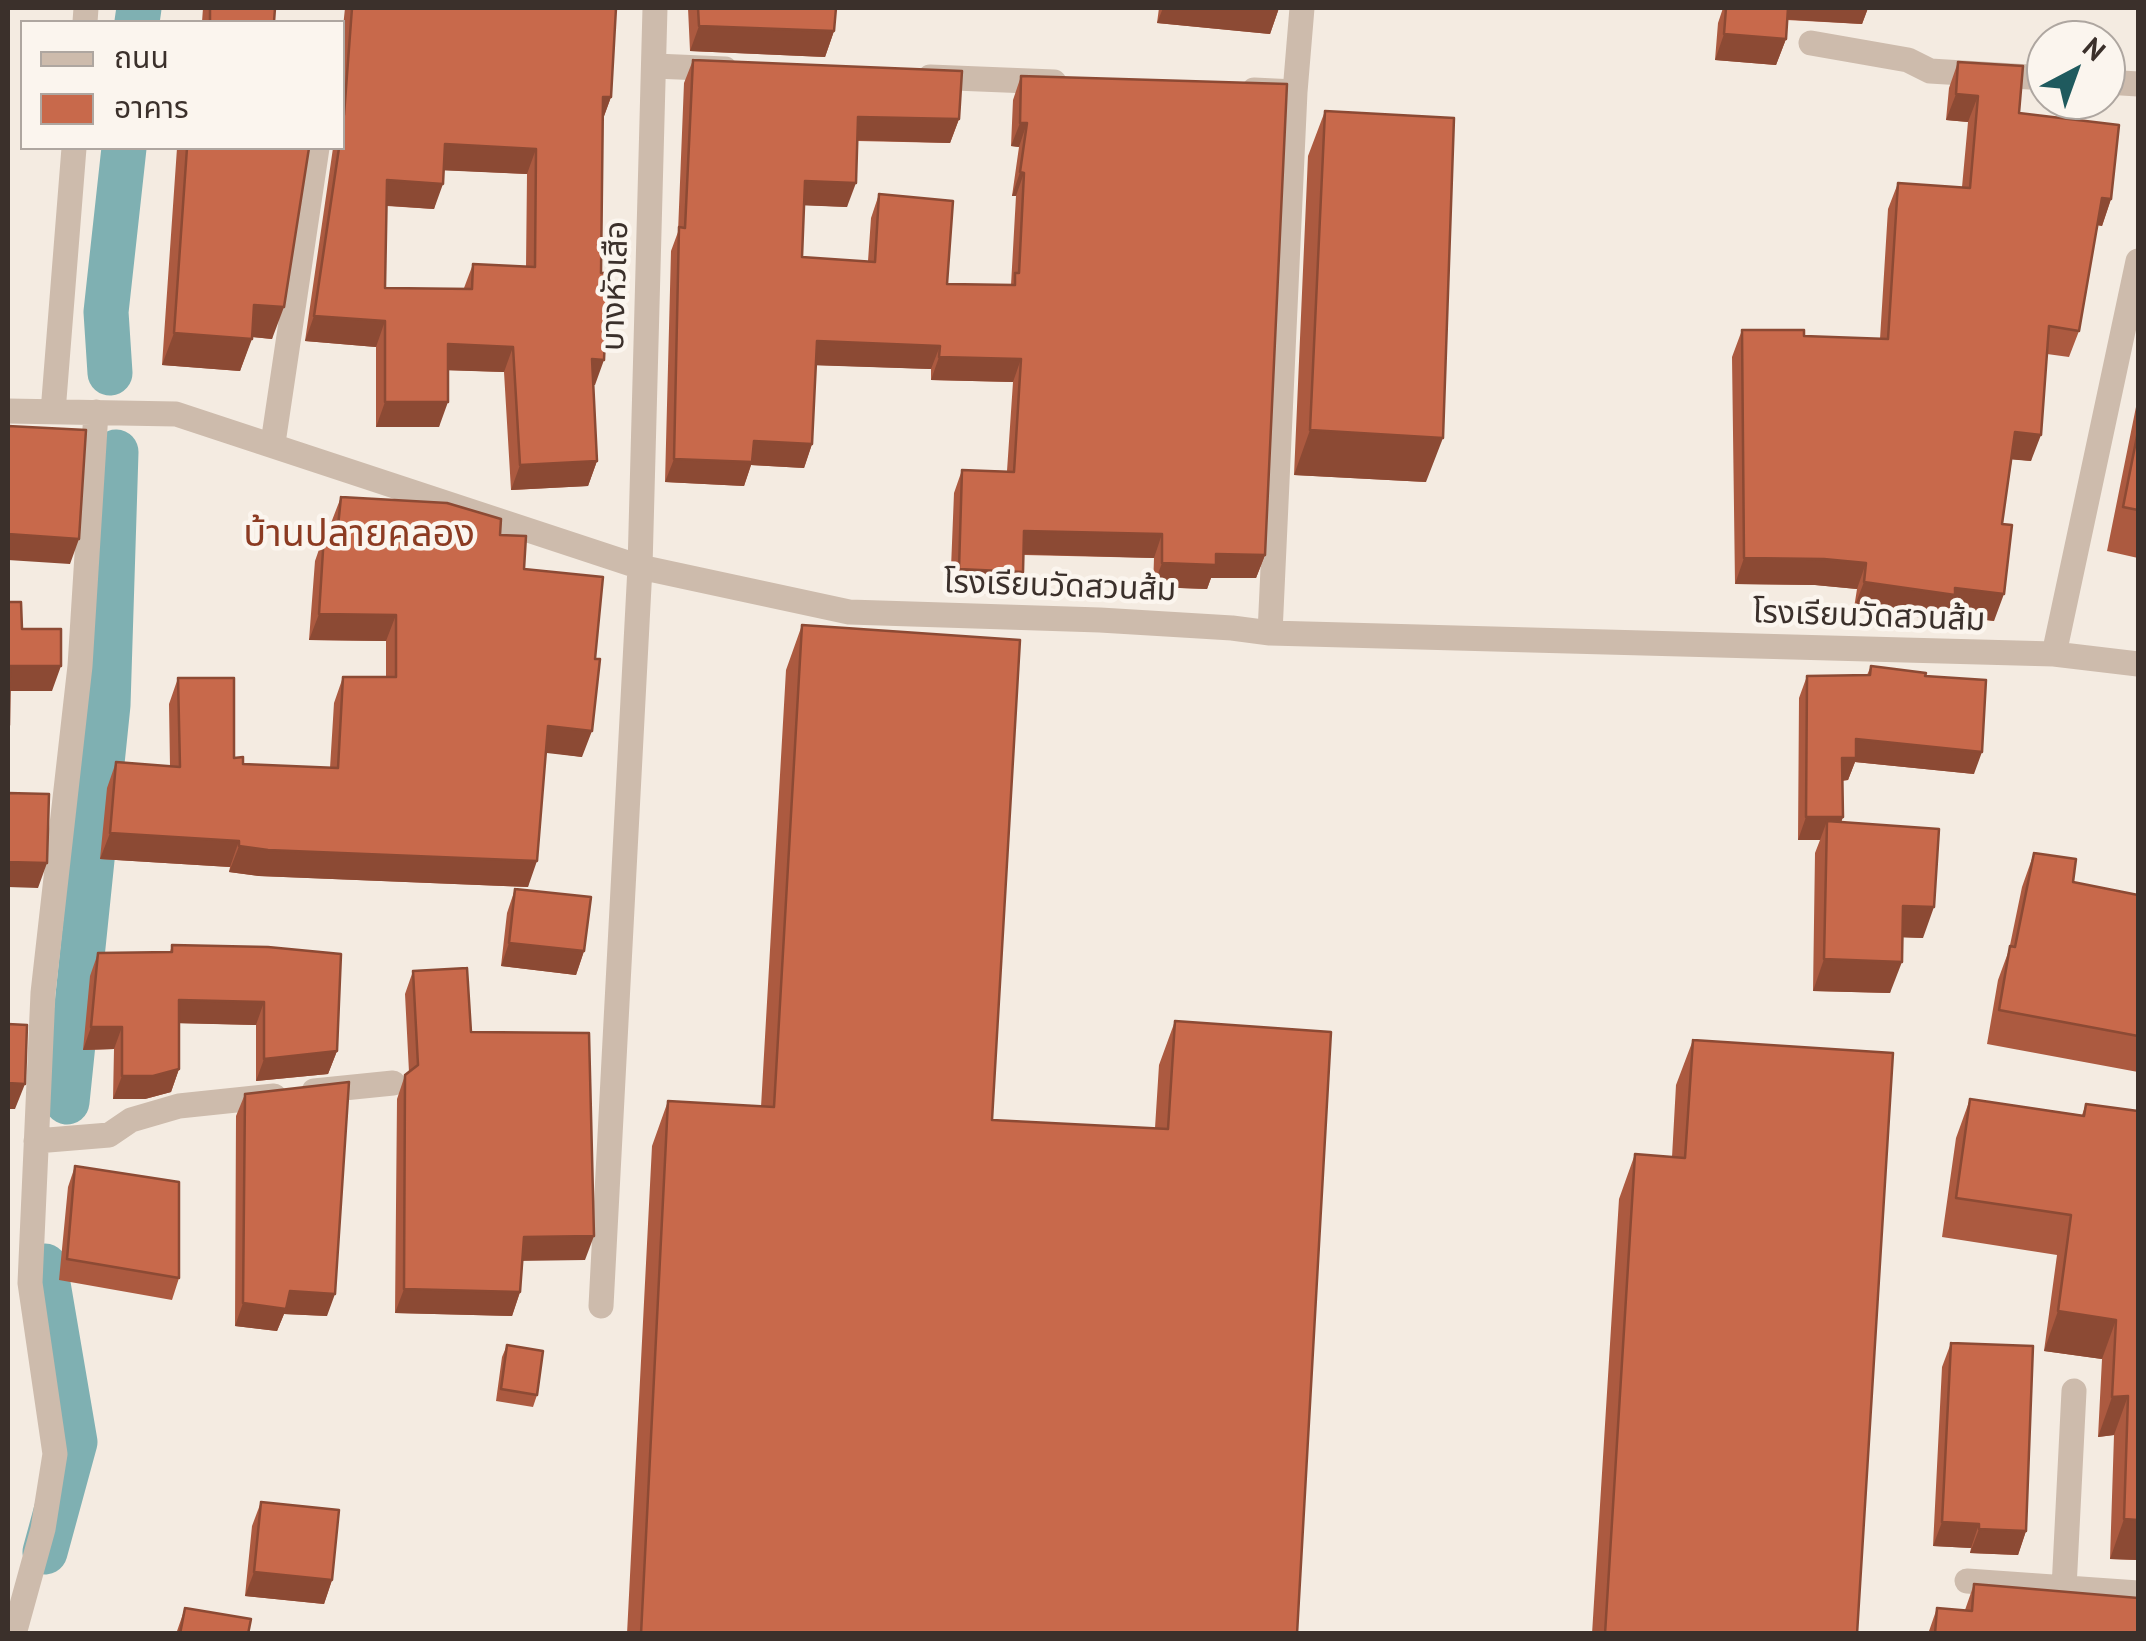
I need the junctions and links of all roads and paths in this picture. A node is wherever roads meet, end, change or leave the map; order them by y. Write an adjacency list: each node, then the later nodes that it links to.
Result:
1 (655, 8): 4 (street, บางหัวเสือ)
2 (1302, 8): 10 (street)
3 (1811, 44): 7 (street)
4 (655, 66): 5 (street); 18 (street, บางหัวเสือ)
5 (752, 70)
6 (907, 76): 8 (street)
7 (2026, 77)
8 (1082, 83)
9 (1237, 90): 10 (street)
10 (1295, 92): 19 (street)
11 (74, 150): 15 (street)
12 (317, 150): 17 (street)
13 (2138, 261): 20 (street)
14 (8, 411): 15 (street, โรงเรียนวัดสวนส้ม)
15 (53, 412): 16 (street, โรงเรียนวัดสวนส้ม)
16 (96, 412): 17 (street, โรงเรียนวัดสวนส้ม); 23 (street)
17 (273, 444): 18 (street, โรงเรียนวัดสวนส้ม)
18 (640, 567): 19 (street, โรงเรียนวัดสวนส้ม); 24 (street, บางหัวเสือ)
19 (1270, 634): 20 (street, โรงเรียนวัดสวนส้ม)
20 (2054, 654): 21 (street, โรงเรียนวัดสวนส้ม)
21 (2138, 664)
22 (393, 1083): 23 (street)
23 (36, 1141): 29 (street)
24 (602, 1306)
25 (2074, 1390): 27 (street)
26 (1967, 1581): 27 (street)
27 (2064, 1588): 28 (street)
28 (2138, 1594)
29 (12, 1632)

